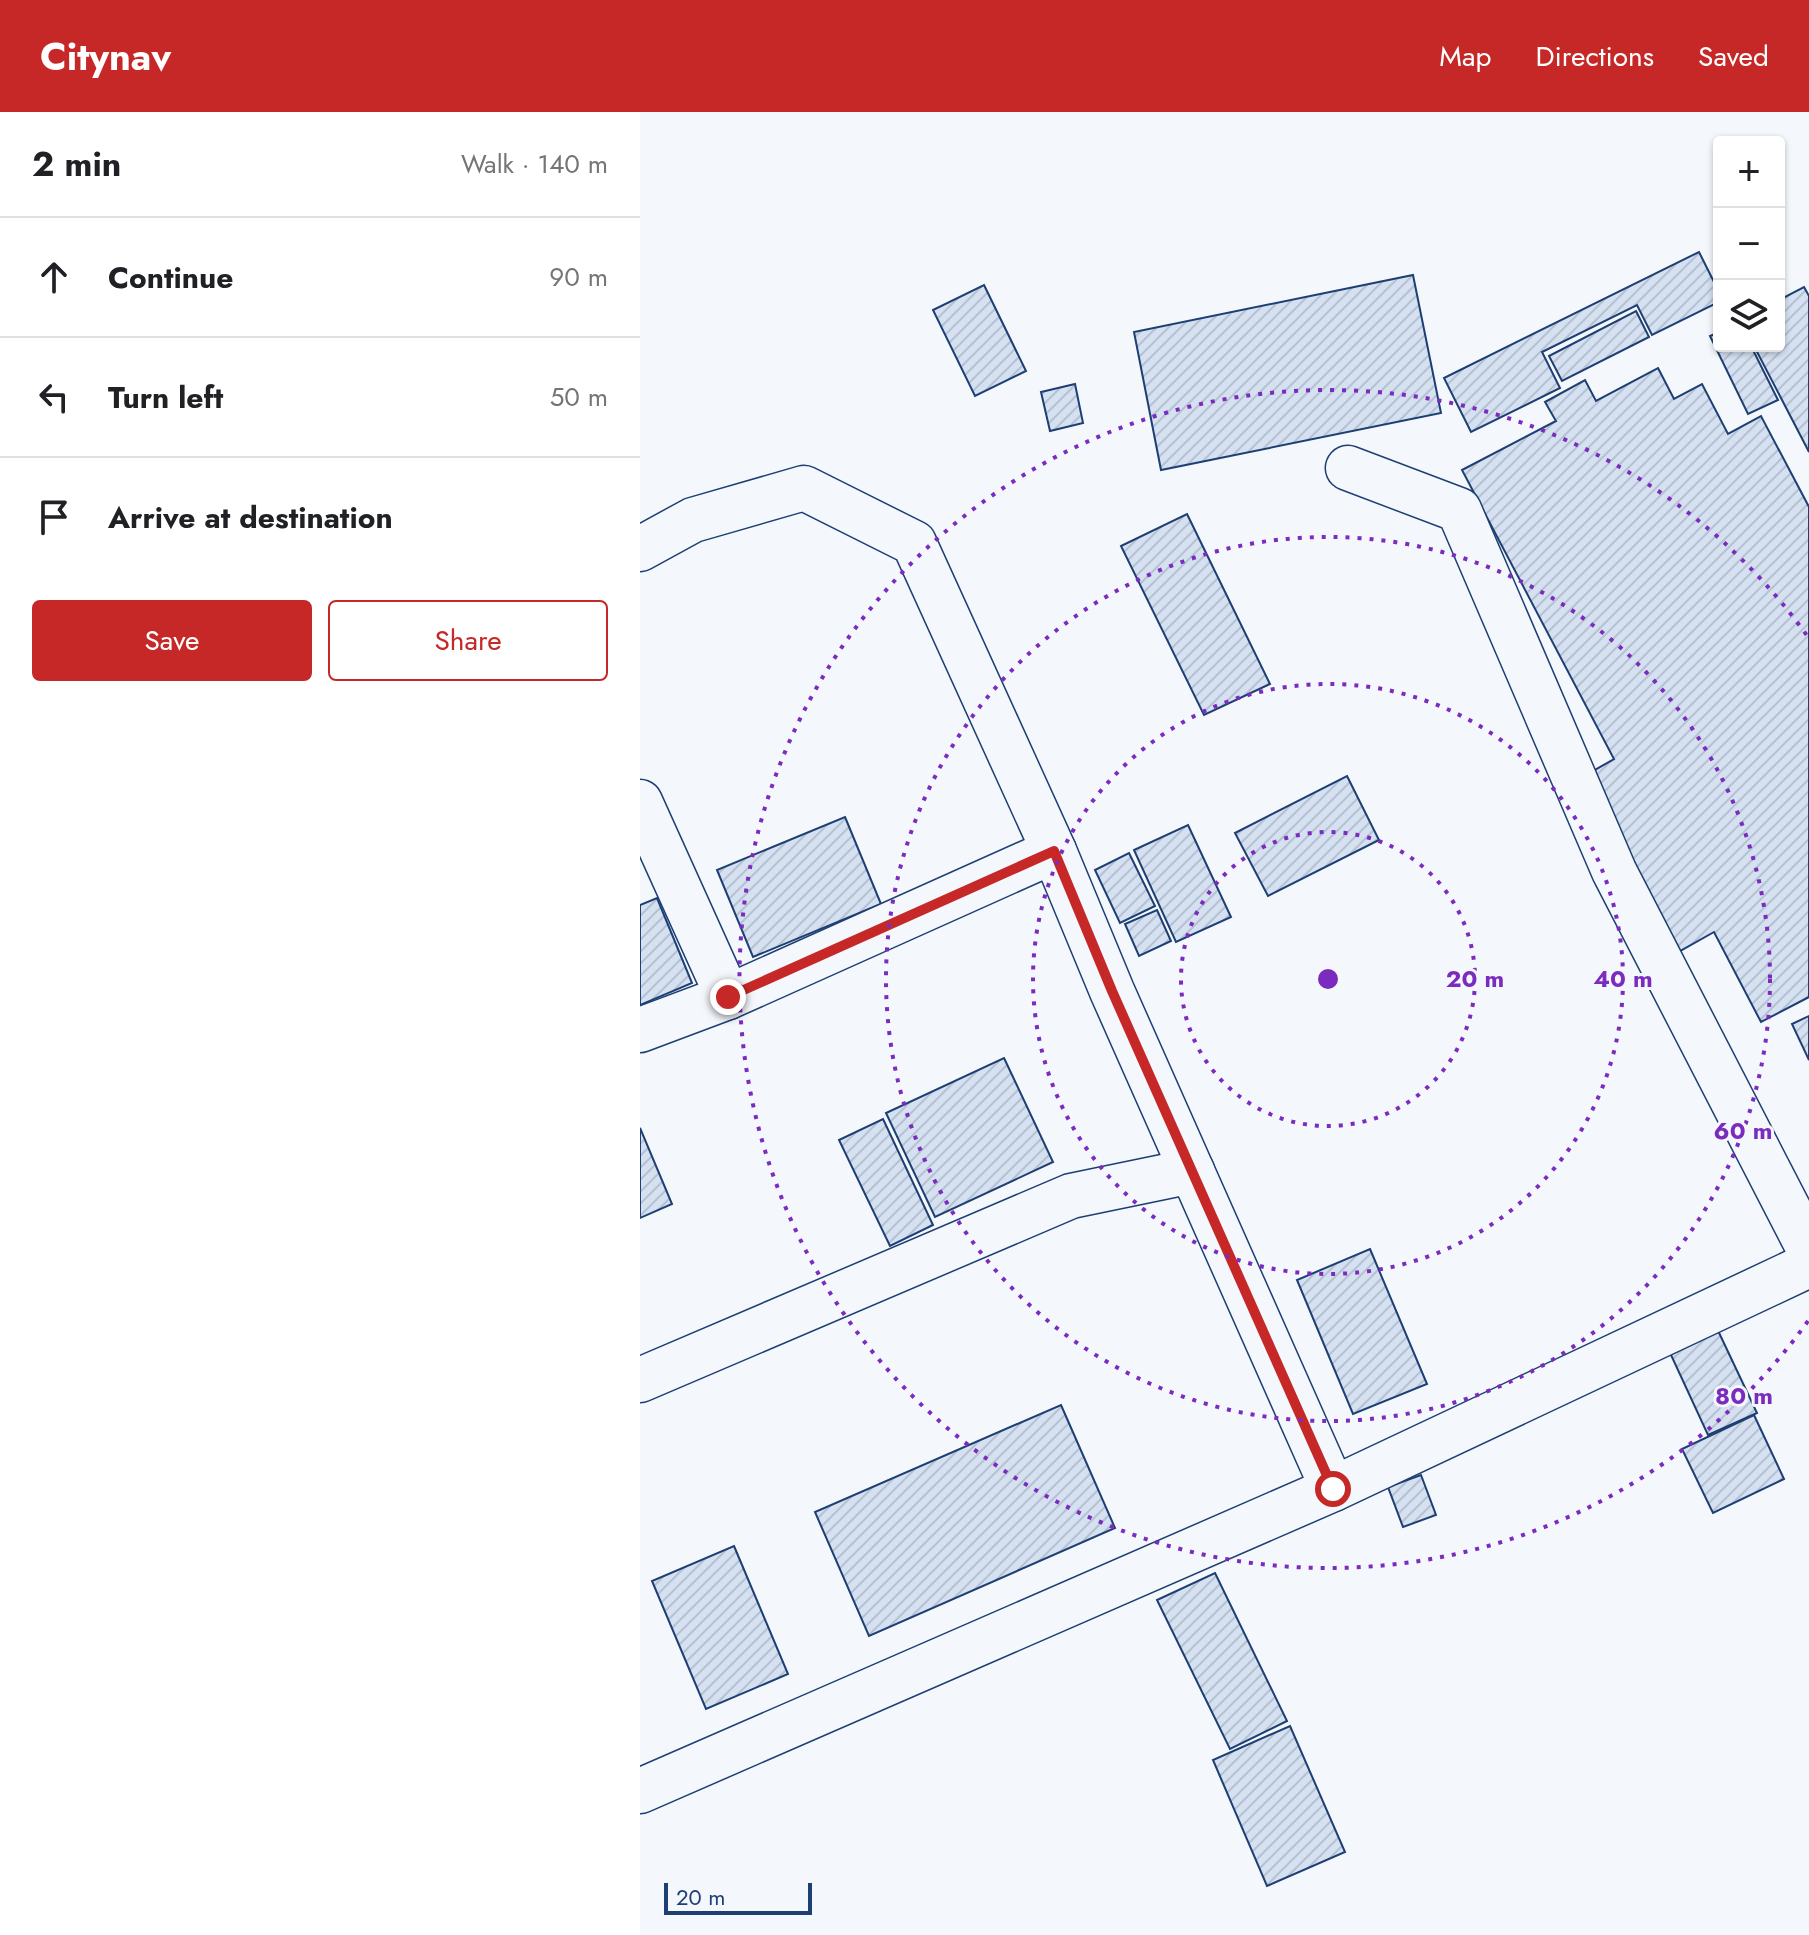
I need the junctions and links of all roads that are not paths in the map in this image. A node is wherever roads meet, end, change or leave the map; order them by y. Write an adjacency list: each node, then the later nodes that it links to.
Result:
1 (1348, 468): 8 (street)
2 (640, 549): 4 (street)
3 (640, 802): 5 (street)
4 (1054, 851): 5 (street); 7 (street)
5 (728, 997): 6 (street)
6 (640, 1030)
7 (1192, 1171): 10 (street); 11 (street)
8 (1809, 1249)
9 (1809, 1265): 11 (street)
10 (640, 1380)
11 (1333, 1489): 12 (street)
12 (640, 1791)

